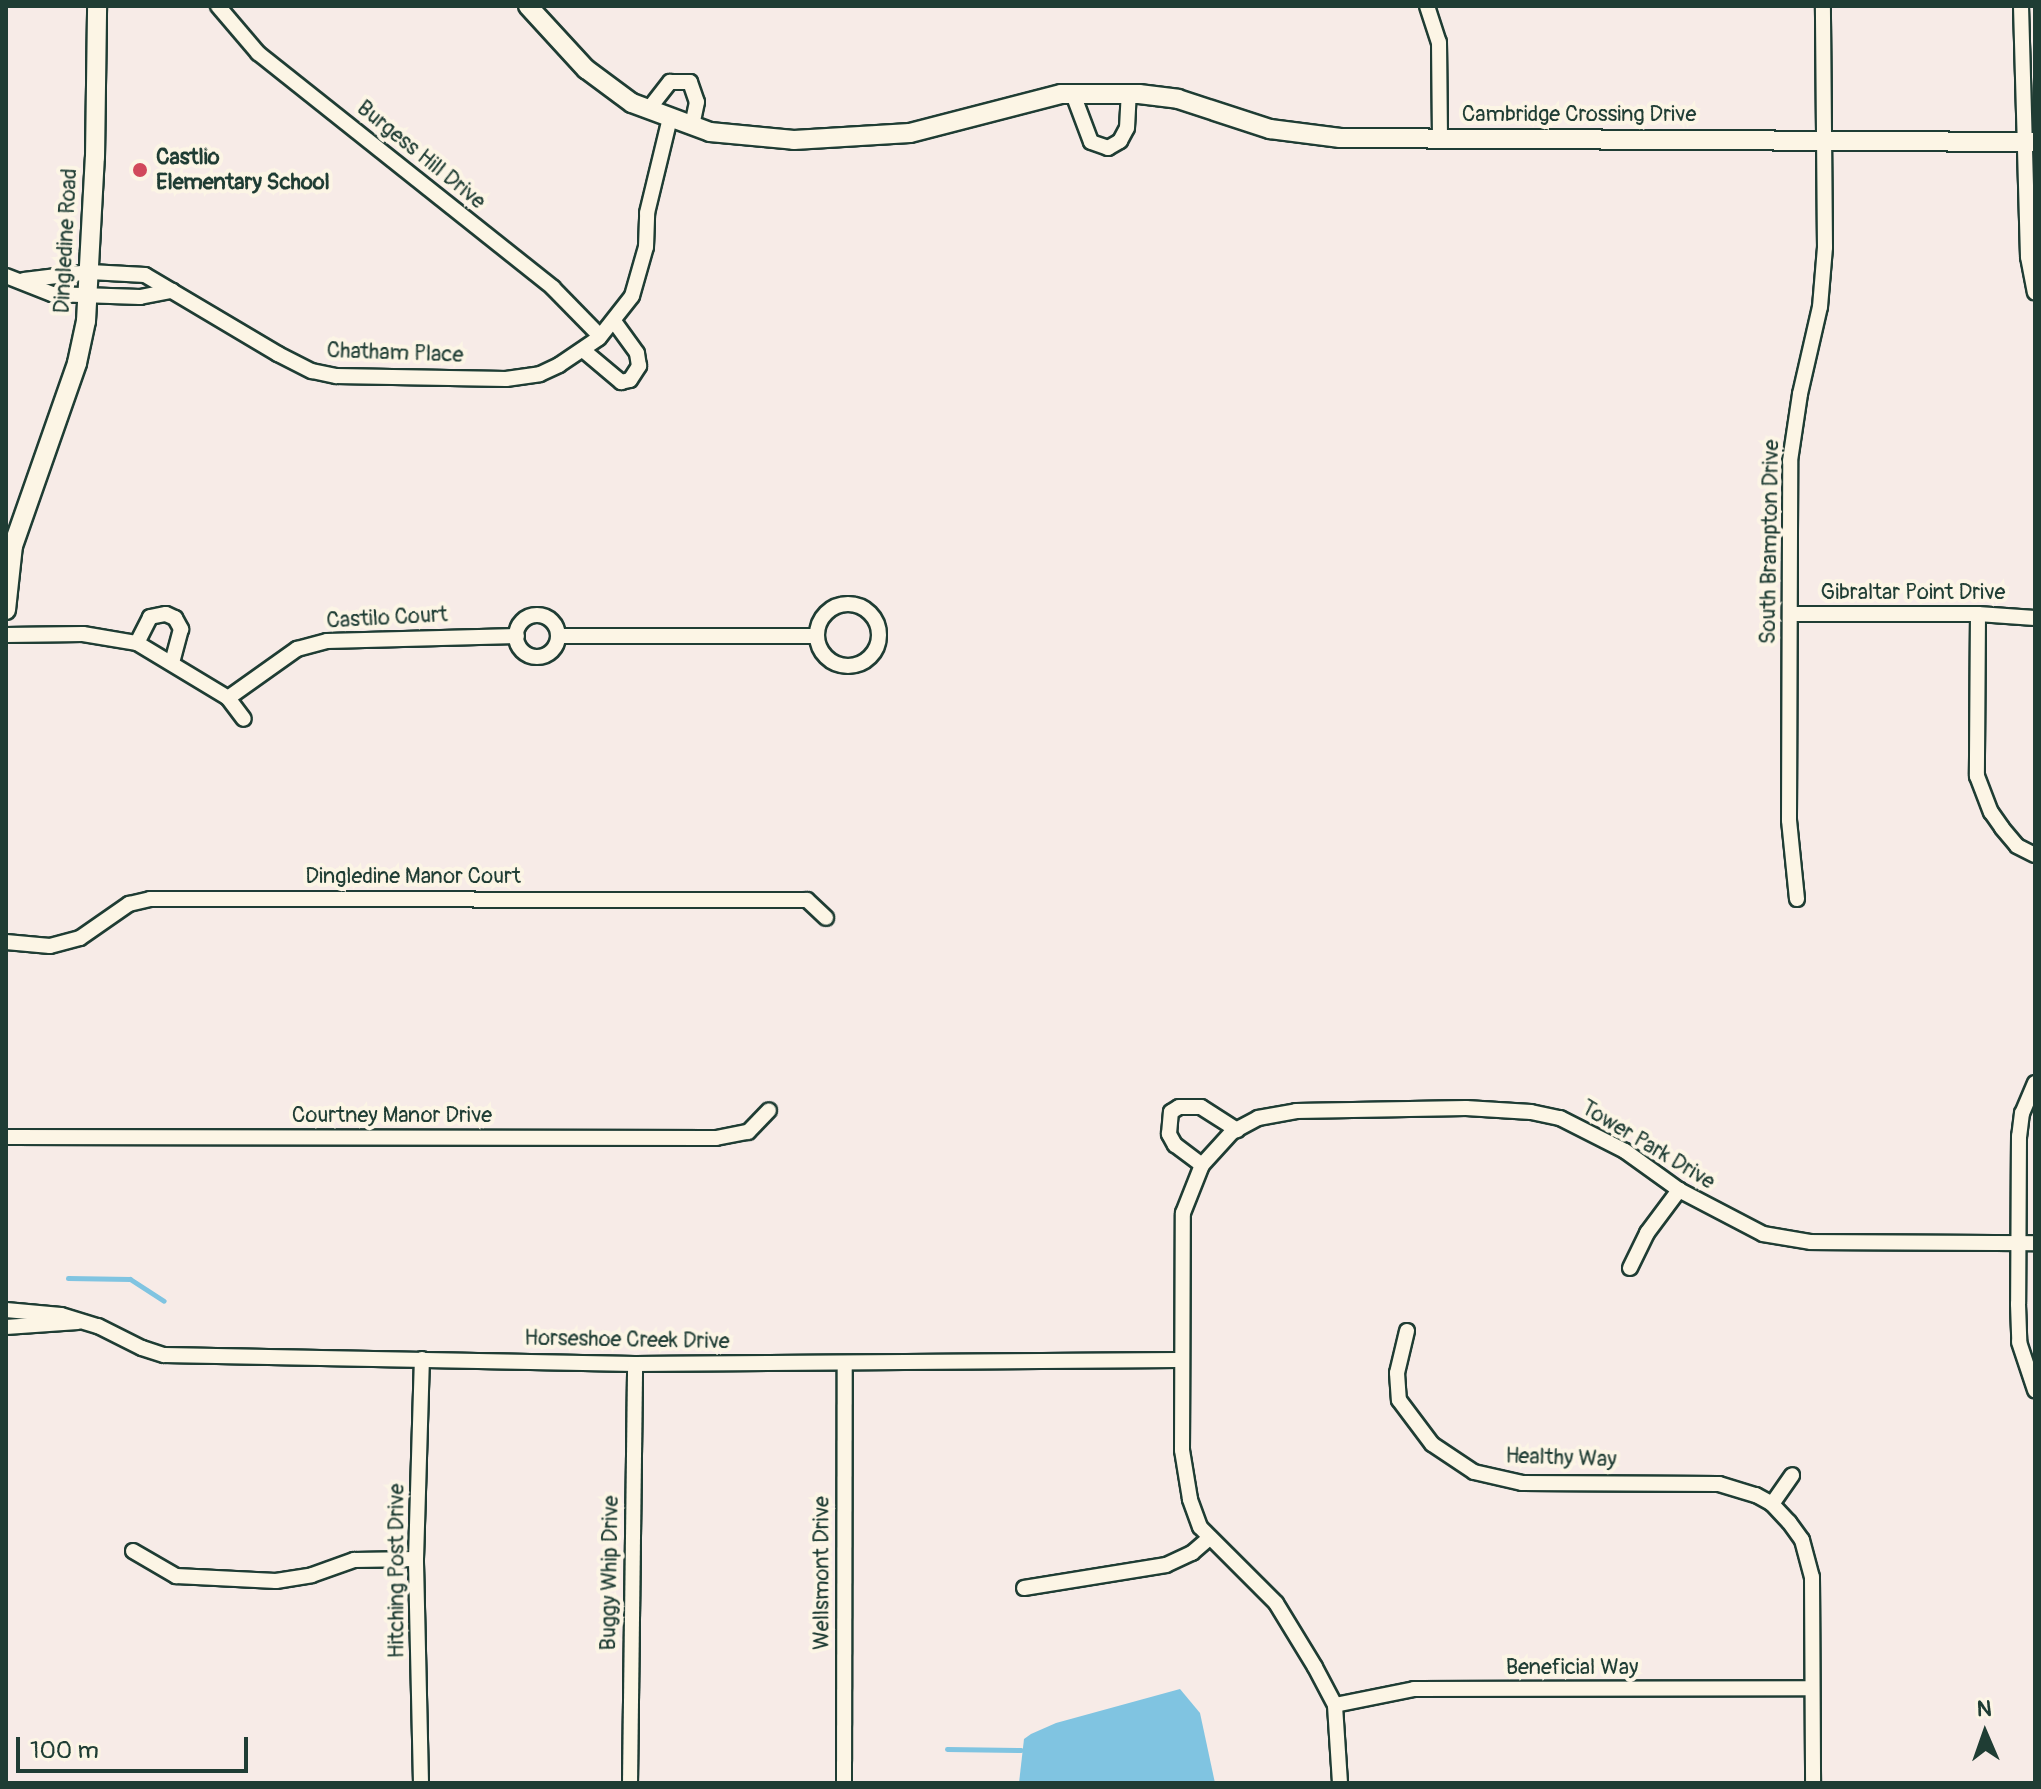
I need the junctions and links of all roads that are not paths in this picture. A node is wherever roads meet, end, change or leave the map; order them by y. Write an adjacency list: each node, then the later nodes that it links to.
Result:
1 (97, 6): 15 (street, Dingledine Road)
2 (218, 6): 22 (street, Burgess Hill Drive)
3 (528, 6): 9 (street, Cambridge Crossing Drive)
4 (1427, 6): 12 (street)
5 (1823, 6): 13 (street, South Brampton Drive)
6 (2021, 6): 14 (street)
7 (1073, 94): 8 (street, Cambridge Crossing Drive); 8 (street); 11 (street, Cambridge Crossing Drive)
8 (1129, 94): 12 (street, Cambridge Crossing Drive)
9 (648, 110): 10 (street, Cambridge Crossing Drive); 11 (street)
10 (670, 118): 11 (street, Cambridge Crossing Drive); 21 (street, Chatham Place)
11 (692, 126)
12 (1440, 139): 13 (street, Cambridge Crossing Drive)
13 (1823, 139): 14 (street, Cambridge Crossing Drive); 25 (street, South Brampton Drive)
14 (2030, 142): 19 (street)
15 (90, 272): 17 (street, Chatham Place); 18 (street, Chatham Place); 20 (street, Dingledine Road)
16 (6, 276): 17 (street)
17 (24, 280): 20 (street)
18 (172, 291): 20 (street); 23 (street, Chatham Place)
19 (2035, 292)
20 (89, 297): 24 (street, Dingledine Road)
21 (614, 321): 22 (street, Chatham Place); 23 (street)
22 (600, 336): 23 (street, Chatham Place)
23 (583, 350)
24 (6, 610)
25 (1790, 614): 26 (street, Gibraltar Point Drive); 37 (street, South Brampton Drive)
26 (1978, 614): 27 (street, Gibraltar Point Drive); 36 (street)
27 (2035, 618)
28 (6, 635): 32 (street)
29 (517, 636): 30 (street); 30 (street); 34 (street, Castilo Court)
30 (558, 636): 31 (street)
31 (816, 636): 31 (street)
32 (137, 643): 33 (street); 33 (street)
33 (172, 662): 34 (street)
34 (228, 698): 35 (street)
35 (244, 719)
36 (2035, 855)
37 (1797, 899)
38 (826, 918): 39 (street, Dingledine Manor Court)
39 (6, 942)
40 (2035, 1083): 46 (street)
41 (769, 1110): 43 (street, Courtney Manor Drive)
42 (1237, 1130): 44 (street, Tower Park Drive); 44 (street); 45 (street, Tower Park Drive)
43 (6, 1137)
44 (1202, 1165): 54 (street, Tower Park Drive)
45 (1679, 1190): 46 (street, Tower Park Drive); 48 (street)
46 (2019, 1243): 47 (street, Tower Park Drive); 57 (street)
47 (2035, 1243)
48 (1630, 1268)
49 (6, 1310): 50 (street, Horseshoe Creek Drive)
50 (78, 1322): 51 (street, Horseshoe Creek Drive); 53 (street, Horseshoe Creek Drive)
51 (6, 1327)
52 (1407, 1331): 59 (street, Healthy Way)
53 (422, 1359): 56 (street, Horseshoe Creek Drive); 62 (street, Hitching Post Drive)
54 (1181, 1360): 55 (street, Horseshoe Creek Drive); 60 (street, Tower Park Drive)
55 (845, 1363): 56 (street, Horseshoe Creek Drive); 68 (street, Wellsmont Drive)
56 (635, 1364): 67 (street, Buggy Whip Drive)
57 (2035, 1390)
58 (1792, 1475): 59 (street)
59 (1772, 1504): 64 (street, Healthy Way)
60 (1209, 1538): 63 (street); 65 (street, Tower Park Drive)
61 (133, 1551): 62 (street)
62 (416, 1559): 66 (street, Hitching Post Drive)
63 (1024, 1588)
64 (1811, 1688): 65 (street, Beneficial Way); 70 (street, Healthy Way)
65 (1335, 1705): 69 (street, Tower Park Drive)
66 (421, 1783)
67 (630, 1783)
68 (844, 1783)
69 (1340, 1783)
70 (1813, 1783)

